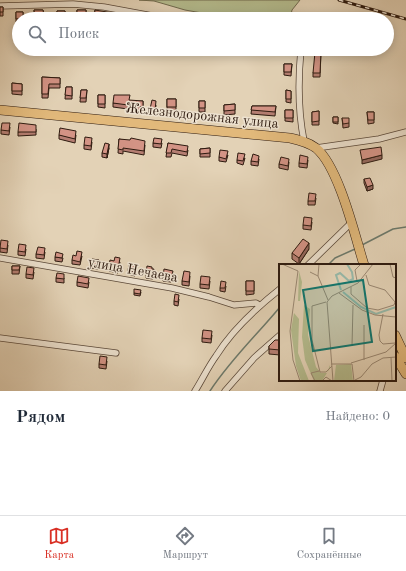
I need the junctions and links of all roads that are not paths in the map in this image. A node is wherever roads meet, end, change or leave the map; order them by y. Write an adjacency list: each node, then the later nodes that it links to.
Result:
1 (0, 6): 2 (street)
2 (132, 12)
3 (300, 56): 6 (street)
4 (0, 110): 6 (main road, Железнодорожная улица)
5 (406, 132): 7 (street)
6 (304, 141): 7 (main road, Железнодорожная улица)
7 (316, 148): 8 (main road, Железнодорожная улица)
8 (351, 223): 10 (street); 11 (main road, Железнодорожная улица)
9 (0, 258): 13 (street, улица Нечаева)
10 (309, 264)
11 (364, 264)
12 (279, 290): 13 (street)
13 (259, 305): 22 (street)
14 (279, 336): 23 (street)
15 (396, 337): 18 (main road)
16 (0, 338): 17 (street)
17 (116, 353)
18 (406, 358)
19 (396, 360): 20 (main road)
20 (406, 374)
21 (383, 381): 24 (street)
22 (195, 391)
23 (225, 391)
24 (380, 391)

